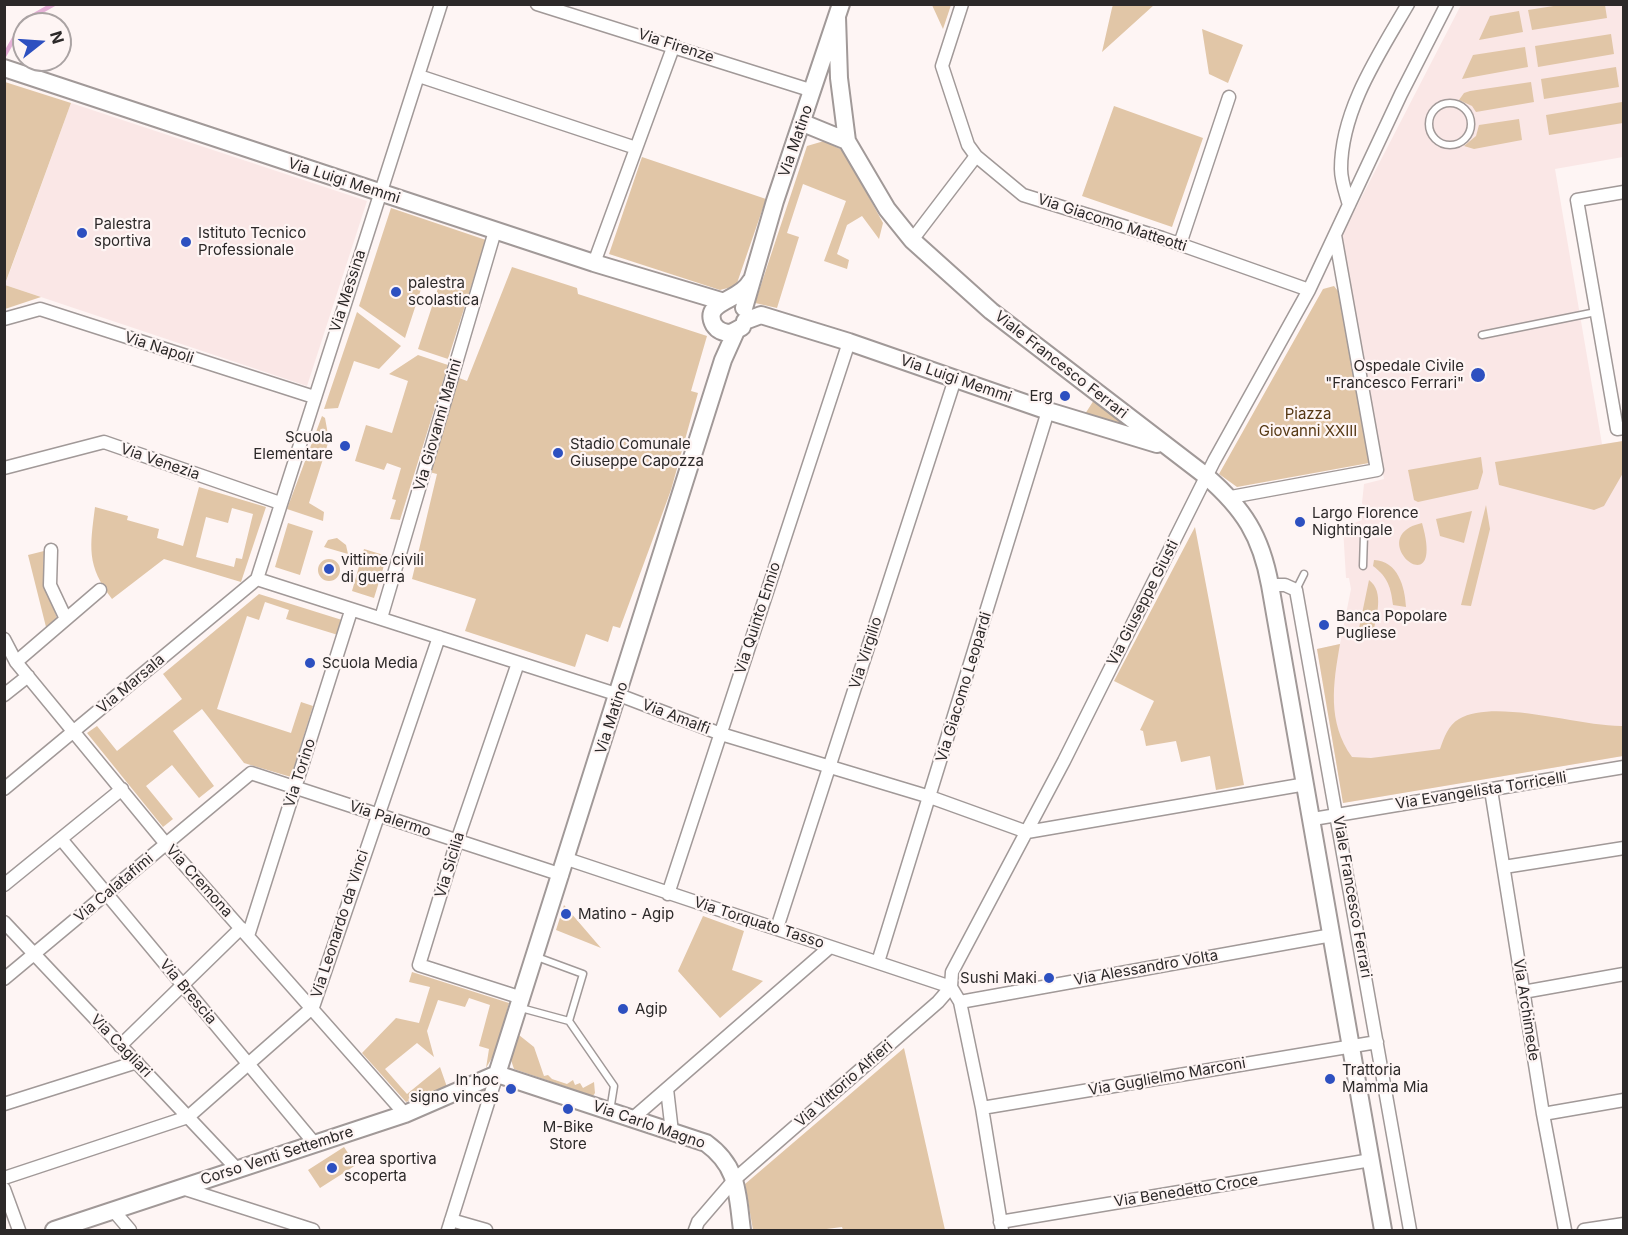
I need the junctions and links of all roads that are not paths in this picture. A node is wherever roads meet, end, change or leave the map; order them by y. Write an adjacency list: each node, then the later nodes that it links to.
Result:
1 (441, 4): 9 (street, Via Messina)
2 (537, 4): 7 (street, Via Firenze)
3 (962, 4): 16 (street, Via Giacomo Matteotti)
4 (1408, 4): 19 (street)
5 (1447, 4): 19 (street, Via Giuseppe Giusti)
6 (839, 11): 10 (street, Via Matino); 14 (street, Viale Francesco Ferrari)
7 (674, 45): 10 (street, Via Firenze); 15 (street)
8 (4, 68): 18 (street, Via Luigi Memmi)
9 (419, 76): 15 (street); 18 (street, Via Messina)
10 (813, 91): 12 (street, Via Matino)
11 (1229, 97): 23 (street)
12 (803, 123): 14 (street); 27 (street, Via Matino)
13 (1471, 125): 13 (lane)
14 (848, 141): 22 (street, Viale Francesco Ferrari)
15 (636, 148): 24 (street)
16 (976, 156): 22 (street); 23 (street, Via Giacomo Matteotti)
17 (1623, 192): 28 (street)
18 (380, 193): 20 (street, Via Luigi Memmi); 35 (street, Via Messina)
19 (1348, 205): 21 (street, Via Giuseppe Giusti)
20 (495, 231): 24 (street, Via Luigi Memmi); 52 (street, Via Giovanni Marini)
21 (1335, 235): 25 (street, Via Giuseppe Giusti); 41 (street)
22 (912, 240): 38 (street, Viale Francesco Ferrari)
23 (1179, 244): 25 (street, Via Giacomo Matteotti)
24 (594, 263): 26 (street, Via Luigi Memmi)
25 (1309, 290): 40 (street, Via Giuseppe Giusti)
26 (684, 291): 27 (street, Via Luigi Memmi); 30 (street, Via Luigi Memmi)
27 (736, 312): 30 (street); 30 (street); 32 (street, Via Luigi Memmi); 33 (street, Via Matino)
28 (1596, 312): 31 (lane); 37 (street)
29 (4, 319): 35 (street, Via Napoli)
30 (714, 323): 33 (street, Via Matino)
31 (1482, 335)
32 (849, 342): 34 (street, Via Luigi Memmi); 62 (street, Via Quinto Ennio)
33 (723, 360): 60 (street, Via Matino)
34 (955, 379): 36 (street, Via Luigi Memmi); 63 (street, Via Virgilio)
35 (314, 397): 42 (street, Via Messina)
36 (1048, 411): 38 (street, Via Luigi Memmi); 71 (street, Via Giacomo Leopardi)
37 (1620, 428)
38 (1168, 447): 40 (street, Viale Francesco Ferrari)
39 (4, 468): 42 (street, Via Venezia)
40 (1206, 476): 41 (street, Viale Francesco Ferrari); 75 (street, Via Giuseppe Giusti)
41 (1231, 497): 48 (street, Viale Francesco Ferrari)
42 (280, 503): 47 (street, Via Messina)
43 (1364, 535): 45 (lane)
44 (51, 550): 53 (street)
45 (1363, 566)
46 (1304, 574): 50 (lane)
47 (257, 579): 51 (street, Via Amalfi); 61 (street, Via Marsala)
48 (1270, 585): 50 (street); 66 (street, Viale Francesco Ferrari)
49 (100, 590): 53 (street)
50 (1296, 590): 73 (street, Viale Francesco Ferrari)
51 (351, 611): 52 (street, Via Amalfi); 67 (street, Via Torino)
52 (381, 618): 54 (street, Via Amalfi)
53 (66, 619): 56 (street)
54 (439, 637): 57 (street, Via Amalfi); 72 (street, Via Leonardo da Vinci)
55 (4, 639): 56 (street, Via Cremona)
56 (15, 662): 58 (street, Via Cremona)
57 (518, 663): 60 (street, Via Amalfi); 77 (street, Via Sicilia)
58 (28, 676): 59 (street); 61 (street, Via Cremona)
59 (4, 695)
60 (619, 695): 62 (street, Via Amalfi); 80 (street, Via Matino)
61 (75, 732): 68 (street, Via Marsala); 69 (street, Via Cremona)
62 (721, 734): 63 (street, Via Amalfi); 84 (street, Via Quinto Ennio)
63 (829, 766): 71 (street, Via Amalfi); 86 (street, Via Virgilio)
64 (1623, 767): 70 (street, Via Evangelista Torricelli)
65 (251, 773): 67 (street, Via Palermo); 78 (street, Via Calatafimi)
66 (1306, 784): 74 (street, Viale Francesco Ferrari); 75 (street)
67 (296, 788): 72 (street, Via Palermo); 87 (street, Via Torino)
68 (4, 789)
69 (122, 789): 76 (street); 78 (street, Via Cremona)
70 (1491, 790): 73 (street, Via Evangelista Torricelli); 81 (street, Via Archimede)
71 (930, 796): 75 (street, Via Amalfi); 92 (street, Via Giacomo Leopardi)
72 (377, 814): 77 (street, Via Palermo); 100 (street, Via Leonardo da Vinci)
73 (1338, 814): 74 (street, Via Evangelista Torricelli); 102 (street, Viale Francesco Ferrari)
74 (1313, 819): 88 (street, Viale Francesco Ferrari)
75 (1027, 832): 96 (street, Via Giuseppe Giusti)
76 (61, 839): 82 (street); 83 (street, Via Brescia)
77 (457, 841): 80 (street, Via Palermo); 99 (street, Via Sicilia)
78 (166, 844): 83 (street, Via Calatafimi); 87 (street, Via Cremona)
79 (1623, 848): 81 (street)
80 (565, 867): 84 (street, Via Torquato Tasso); 91 (street, Via Matino)
81 (1504, 867): 97 (street, Via Archimede)
82 (4, 885)
83 (107, 894): 90 (street, Via Calatafimi); 95 (street, Via Brescia)
84 (668, 894): 86 (street, Via Torquato Tasso)
85 (4, 922): 90 (street, Via Cagliari)
86 (777, 928): 89 (street, Via Torquato Tasso)
87 (245, 932): 95 (street, Via Torino); 100 (street, Via Cremona)
88 (1332, 935): 98 (street, Via Alessandro Volta); 104 (street, Viale Francesco Ferrari)
89 (830, 947): 92 (street, Via Torquato Tasso); 108 (street)
90 (34, 954): 94 (street, Via Calatafimi); 103 (street, Via Cagliari)
91 (536, 957): 99 (street, Via Matino); 101 (lane)
92 (878, 962): 96 (street, Via Torquato Tasso)
93 (1623, 974): 97 (street)
94 (4, 979)
95 (181, 985): 103 (street, Via Torino); 106 (street, Via Brescia)
96 (951, 987): 98 (street); 122 (street, Via Vittorio Alfieri)
97 (1523, 992): 114 (street, Via Archimede)
98 (960, 1002): 111 (street)
99 (521, 1003): 101 (lane); 107 (street, Via Matino)
100 (313, 1007): 106 (street, Via Leonardo da Vinci); 113 (street, Via Cremona)
101 (569, 1021): 112 (lane)
102 (1377, 1042): 104 (street, Via Guglielmo Marconi); 137 (street, Viale Francesco Ferrari)
103 (120, 1046): 105 (street, Via Cagliari)
104 (1352, 1046): 111 (street, Via Guglielmo Marconi); 119 (street, Viale Francesco Ferrari)
105 (137, 1062): 110 (street); 115 (street, Via Cagliari)
106 (248, 1063): 115 (street, Via Leonardo da Vinci); 118 (street, Via Brescia)
107 (497, 1074): 112 (street, Via Carlo Magno); 113 (street, Corso Venti Settembre); 127 (street)
108 (667, 1089): 116 (street); 117 (street)
109 (1623, 1100): 114 (street)
110 (4, 1104)
111 (982, 1108): 128 (street)
112 (610, 1111): 116 (street, Via Carlo Magno)
113 (405, 1114): 118 (street, Corso Venti Settembre)
114 (1543, 1114): 138 (street, Via Archimede)
115 (188, 1117): 120 (street, Via Cagliari); 121 (street, Via Leonardo da Vinci)
116 (632, 1119): 117 (street, Via Carlo Magno)
117 (672, 1132): 122 (street, Via Carlo Magno)
118 (315, 1144): 120 (street, Corso Venti Settembre)
119 (1371, 1160): 128 (street, Via Benedetto Croce); 136 (street, Viale Francesco Ferrari)
120 (237, 1169): 123 (street, Corso Venti Settembre)
121 (4, 1178)
122 (735, 1179): 134 (street, Via Vittorio Alfieri); 135 (street, Via Carlo Magno)
123 (182, 1188): 125 (street, Corso Venti Settembre); 132 (street)
124 (4, 1189): 129 (street)
125 (113, 1210): 130 (street, Corso Venti Settembre); 131 (street)
126 (1623, 1224): 139 (street)
127 (450, 1225): 133 (street)
128 (1001, 1226)
129 (19, 1230)
130 (54, 1230)
131 (130, 1230)
132 (313, 1230)
133 (486, 1230)
134 (695, 1230)
135 (742, 1230)
136 (1383, 1230)
137 (1410, 1230)
138 (1565, 1230)
139 (1584, 1230)

